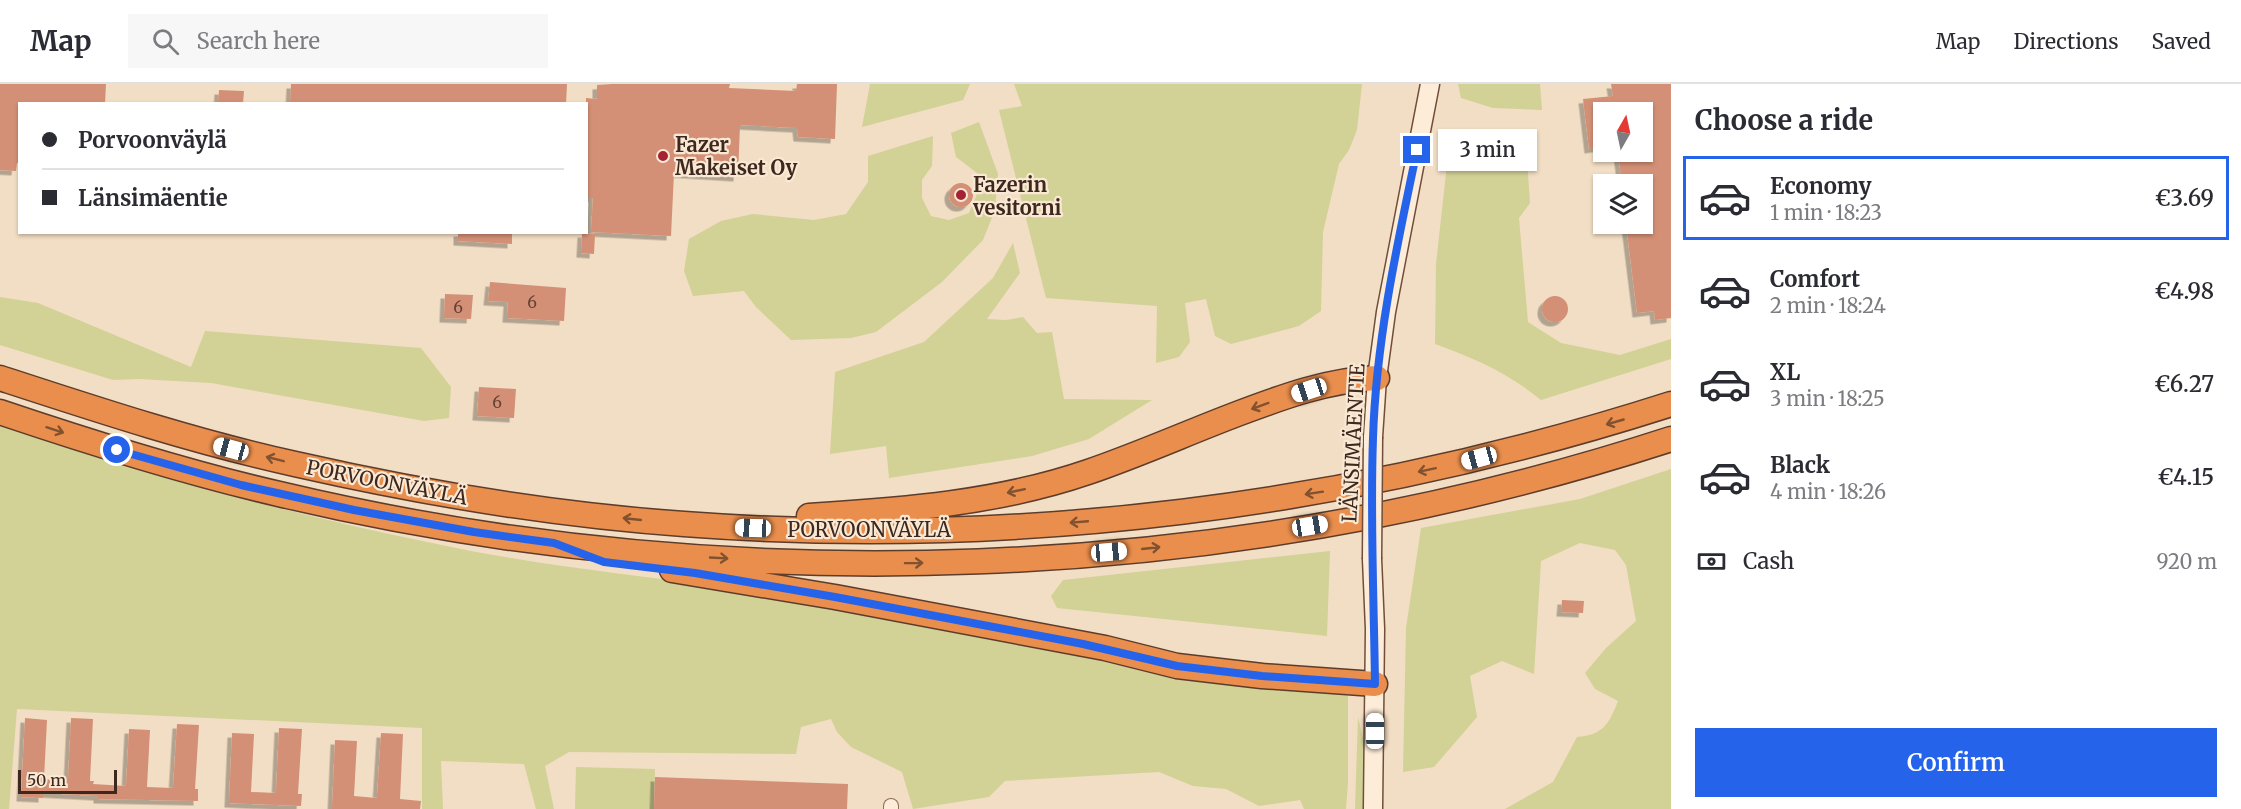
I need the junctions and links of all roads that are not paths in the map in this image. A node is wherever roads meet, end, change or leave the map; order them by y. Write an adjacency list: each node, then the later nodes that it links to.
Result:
1 (1430, 84): 3 (main road, LÄNSIMÄENTIE)
2 (0, 378): 7 (highway, PORVOONVÄYLÄ, one-way to 2)
3 (1377, 378): 7 (highway, one-way to 7); 9 (main road, LÄNSIMÄENTIE, bridge)
4 (1671, 404): 7 (highway, PORVOONVÄYLÄ, one-way to 7)
5 (0, 412): 8 (highway, PORVOONVÄYLÄ, one-way to 8)
6 (1671, 439): 8 (highway, PORVOONVÄYLÄ, one-way to 6)
7 (680, 524)
8 (554, 543): 9 (highway)
9 (1375, 684): 10 (main road, LÄNSIMÄENTIE)
10 (1373, 809)

